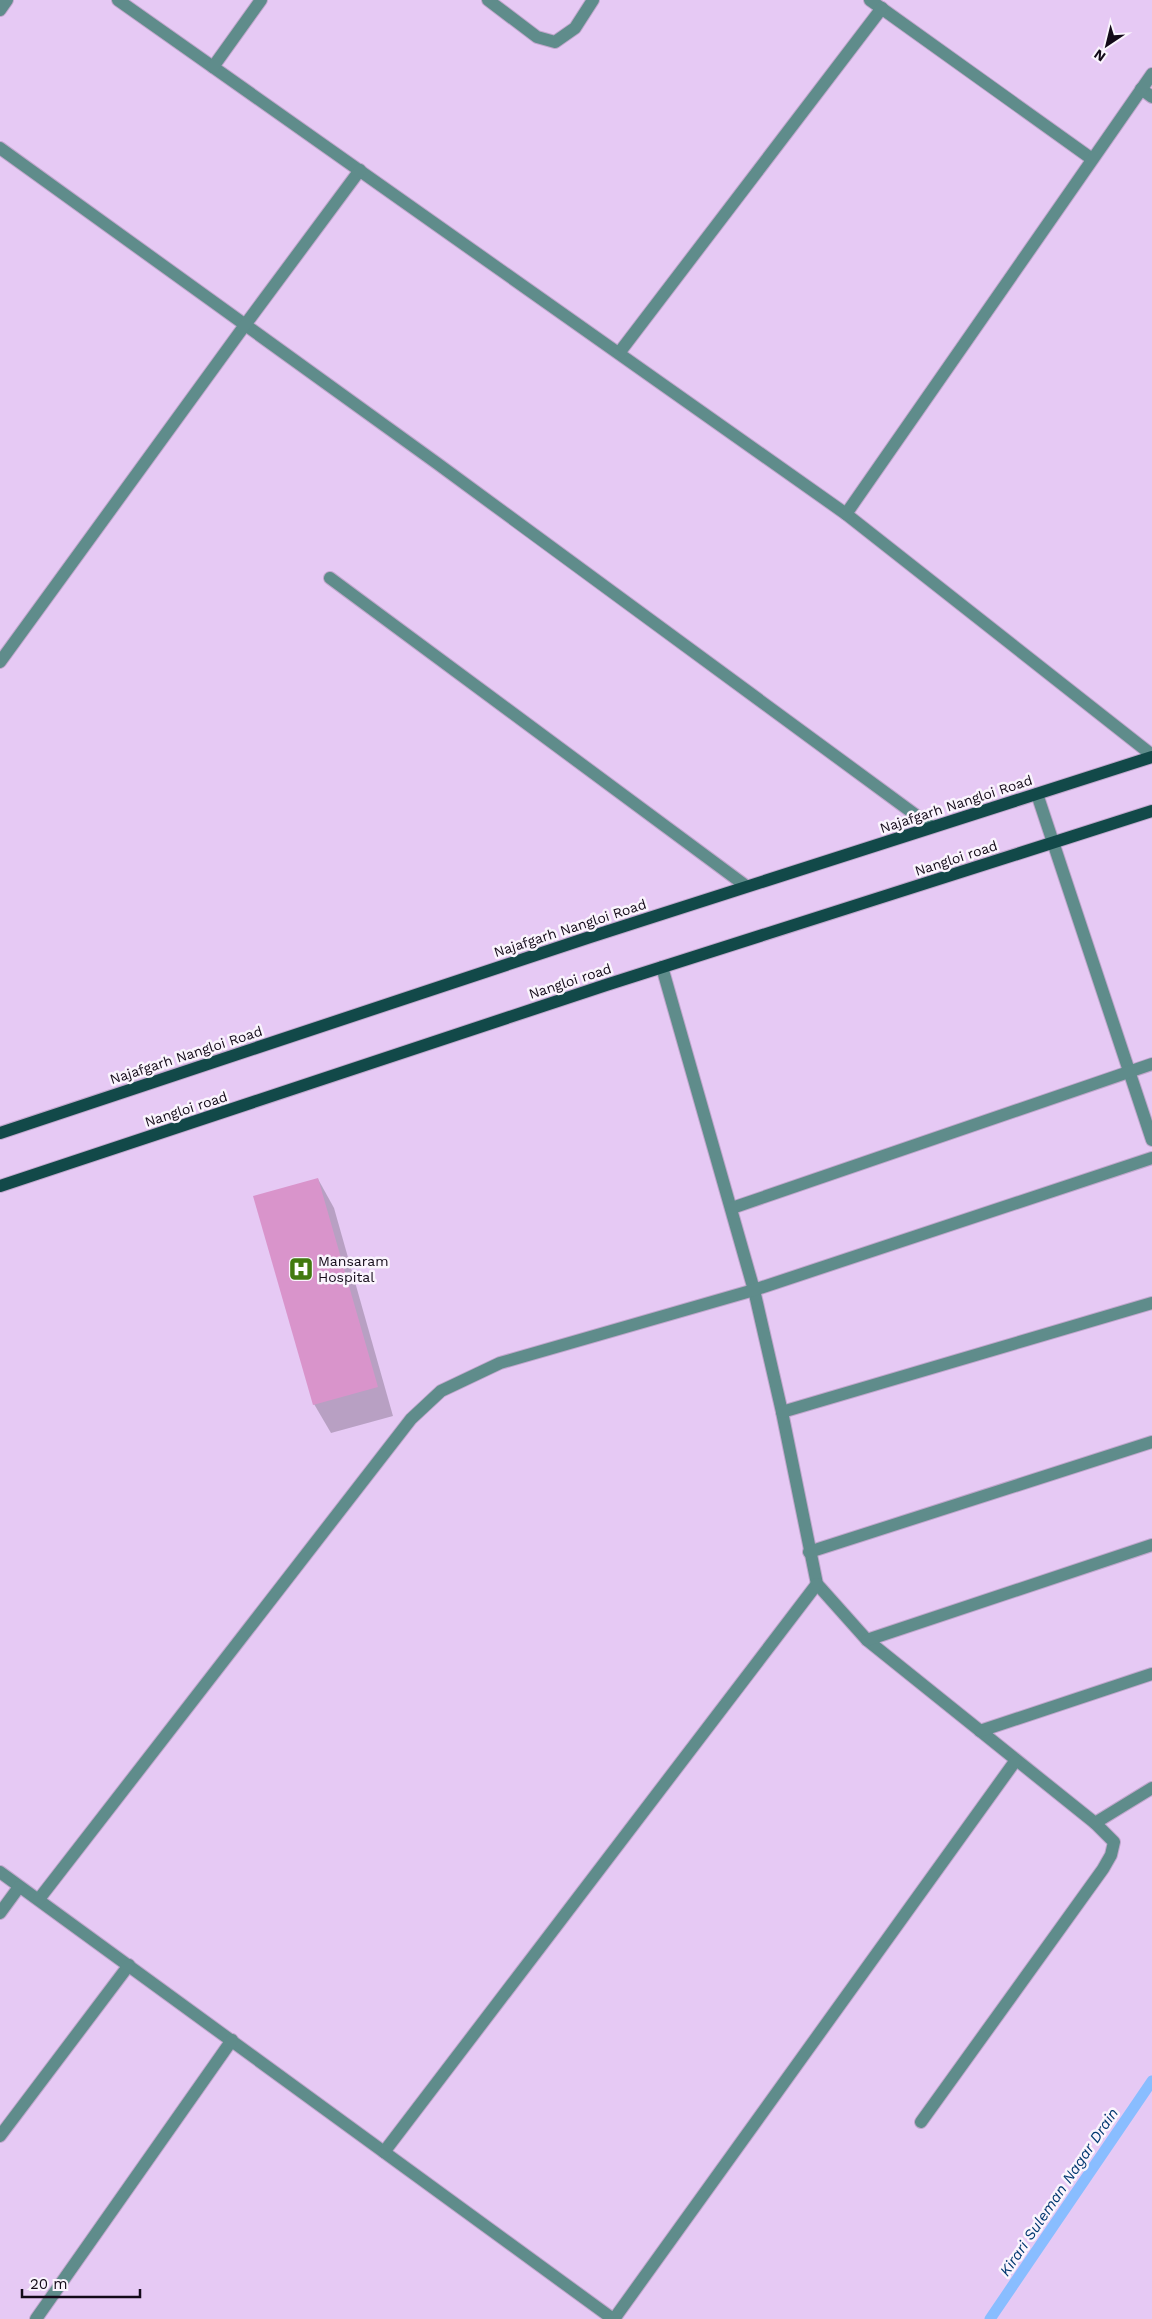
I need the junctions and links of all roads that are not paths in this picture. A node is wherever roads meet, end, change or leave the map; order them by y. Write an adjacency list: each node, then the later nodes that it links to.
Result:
1 (7, 0): 8 (street)
2 (118, 0): 9 (street)
3 (261, 0): 9 (street)
4 (488, 0): 5 (street)
5 (593, 0)
6 (870, 0): 7 (street)
7 (882, 8): 13 (street); 16 (street)
8 (0, 10)
9 (214, 67): 14 (street)
10 (1152, 74): 11 (street)
11 (1147, 93): 13 (street)
12 (0, 148): 15 (street)
13 (1092, 159): 17 (street)
14 (360, 170): 15 (street); 16 (street)
15 (245, 325): 19 (street); 23 (street)
16 (619, 353): 17 (street)
17 (846, 514): 20 (street)
18 (330, 578): 25 (street)
19 (0, 662)
20 (1152, 756): 21 (main road, Najafgarh Nangloi Road)
21 (1037, 794): 23 (main road, Najafgarh Nangloi Road); 24 (street)
22 (1152, 811): 24 (main road, Nangloi road)
23 (932, 828): 25 (main road, Najafgarh Nangloi Road)
24 (1054, 842): 26 (main road, Nangloi road); 28 (street)
25 (746, 886): 29 (main road, Najafgarh Nangloi Road)
26 (662, 967): 32 (main road, Nangloi road); 33 (street)
27 (1152, 1064): 28 (street)
28 (1129, 1072): 30 (street); 33 (street)
29 (0, 1133)
30 (1152, 1140)
31 (1152, 1158): 34 (street)
32 (0, 1186)
33 (732, 1208): 34 (street)
34 (754, 1290): 36 (street); 49 (street)
35 (1152, 1303): 36 (street)
36 (782, 1412): 39 (street)
37 (1152, 1442): 39 (street)
38 (1152, 1545): 41 (street)
39 (809, 1552): 40 (street)
40 (816, 1584): 41 (street); 55 (street)
41 (867, 1640): 43 (street)
42 (1152, 1674): 43 (street)
43 (980, 1731): 44 (street)
44 (1016, 1760): 46 (street); 57 (street)
45 (1152, 1788): 46 (street)
46 (1095, 1824): 53 (street)
47 (0, 1872): 48 (street)
48 (19, 1887): 49 (street); 50 (street)
49 (39, 1899): 51 (street)
50 (0, 1913)
51 (129, 1965): 52 (street); 54 (street)
52 (232, 2040): 55 (street); 56 (street)
53 (921, 2122)
54 (0, 2136)
55 (384, 2152): 57 (street)
56 (36, 2319)
57 (613, 2319)

